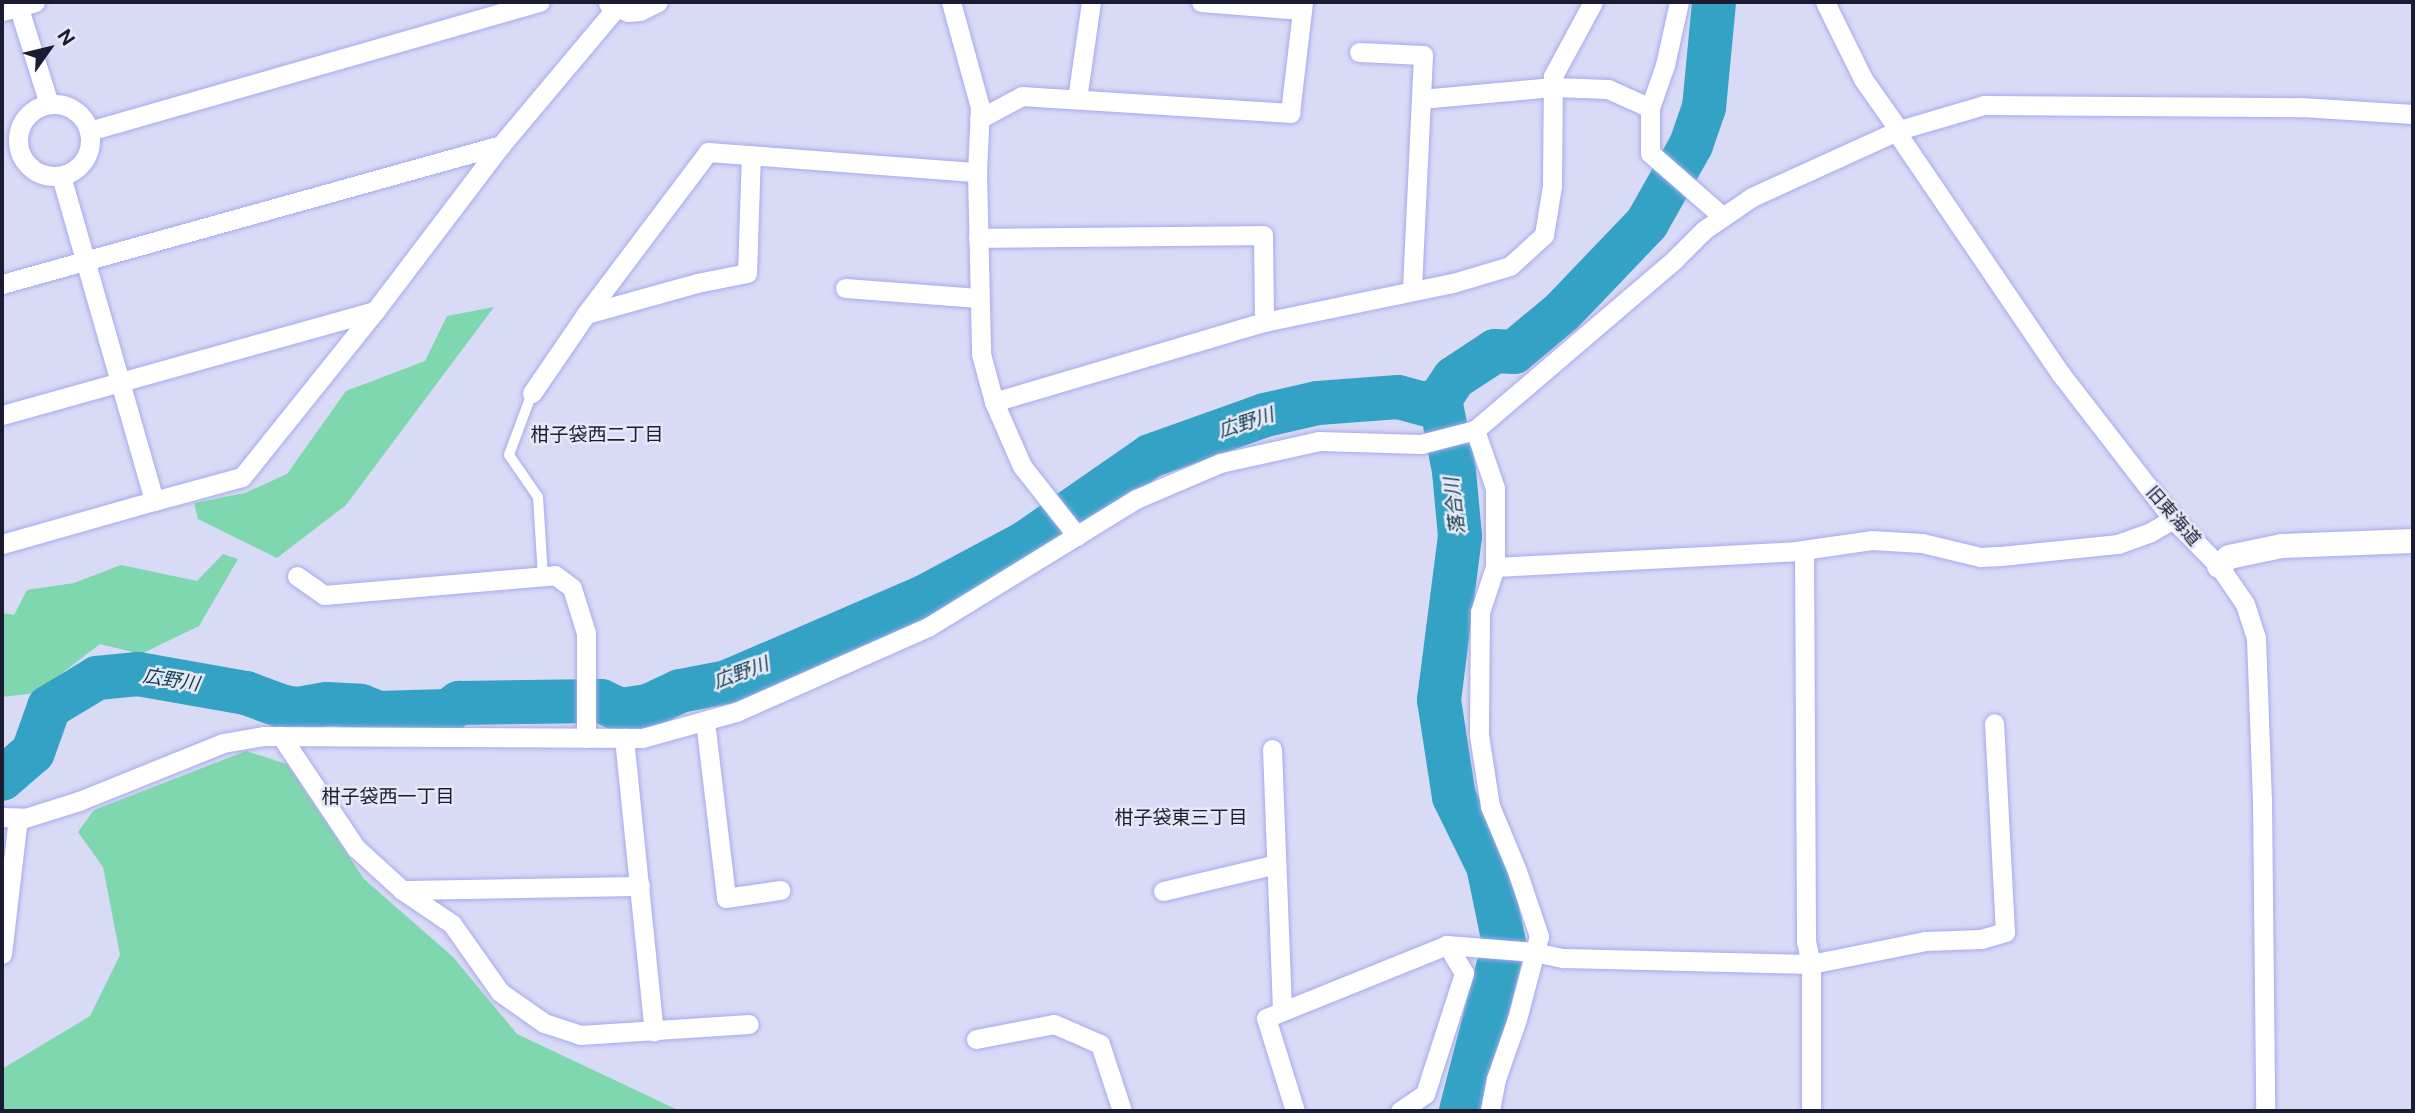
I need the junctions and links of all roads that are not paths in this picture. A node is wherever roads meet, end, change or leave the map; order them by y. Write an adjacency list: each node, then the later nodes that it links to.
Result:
1 (540, 2): 21 (street)
2 (658, 2): 10 (street)
3 (951, 2): 19 (street)
4 (1091, 2): 14 (street)
5 (1201, 2): 11 (street)
6 (1593, 2): 13 (street)
7 (1679, 2): 17 (street)
8 (1825, 2): 20 (street, 旧東海道)
9 (18, 5): 16 (street)
10 (612, 5): 22 (street)
11 (1302, 6): 14 (street)
12 (1359, 52): 15 (street)
13 (1553, 87): 15 (street); 17 (street); 32 (street)
14 (1077, 99): 19 (street)
15 (1421, 99): 32 (street)
16 (49, 104): 21 (street); 23 (street)
17 (1650, 108): 27 (street)
18 (2413, 114): 20 (street)
19 (979, 119): 25 (street)
20 (1899, 130): 27 (street); 43 (street, 旧東海道)
21 (89, 131): 26 (street)
22 (501, 145): 29 (street); 34 (street)
23 (10, 152): 26 (street)
24 (751, 155): 25 (street); 35 (street); 35 (street)
25 (977, 172): 28 (street)
26 (61, 176): 29 (street)
27 (1723, 217): 41 (street)
28 (978, 238): 33 (street); 36 (street)
29 (86, 262): 30 (street); 37 (street)
30 (2, 284)
31 (845, 288): 33 (street)
32 (1412, 291): 36 (street)
33 (979, 298): 39 (street)
34 (375, 311): 37 (street); 42 (street)
35 (586, 314): 38 (street)
36 (1264, 322): 39 (street)
37 (119, 384): 40 (street); 42 (street)
38 (532, 393): 51 (lane)
39 (994, 402): 44 (street)
40 (2, 415)
41 (1475, 430): 44 (street); 49 (street)
42 (154, 501): 46 (street)
43 (2173, 519): 47 (street); 48 (street, 旧東海道)
44 (1077, 536): 52 (street)
45 (2413, 541): 48 (street)
46 (2, 544)
47 (1804, 550): 49 (street); 67 (street)
48 (2219, 566): 77 (street, 旧東海道)
49 (1495, 567): 65 (street)
50 (296, 576): 51 (street)
51 (543, 576): 55 (street)
52 (705, 721): 56 (street); 62 (street)
53 (1994, 723): 67 (street)
54 (281, 736): 55 (street); 58 (street); 61 (street)
55 (586, 738): 56 (street)
56 (624, 738): 60 (street)
57 (1272, 749): 59 (street)
58 (10, 818): 66 (street)
59 (1276, 864): 63 (street); 68 (street)
60 (640, 887): 61 (street); 70 (street)
61 (402, 890): 70 (street)
62 (780, 890)
63 (1163, 891)
64 (1447, 945): 65 (street); 68 (street); 74 (street)
65 (1534, 952): 67 (street); 75 (street)
66 (2, 954)
67 (1811, 964): 76 (street)
68 (1282, 1012): 73 (street)
69 (749, 1024): 70 (street)
70 (654, 1031)
71 (976, 1039): 72 (street)
72 (1122, 1111)
73 (1294, 1111)
74 (1400, 1111)
75 (1490, 1111)
76 (1811, 1111)
77 (2265, 1111)

